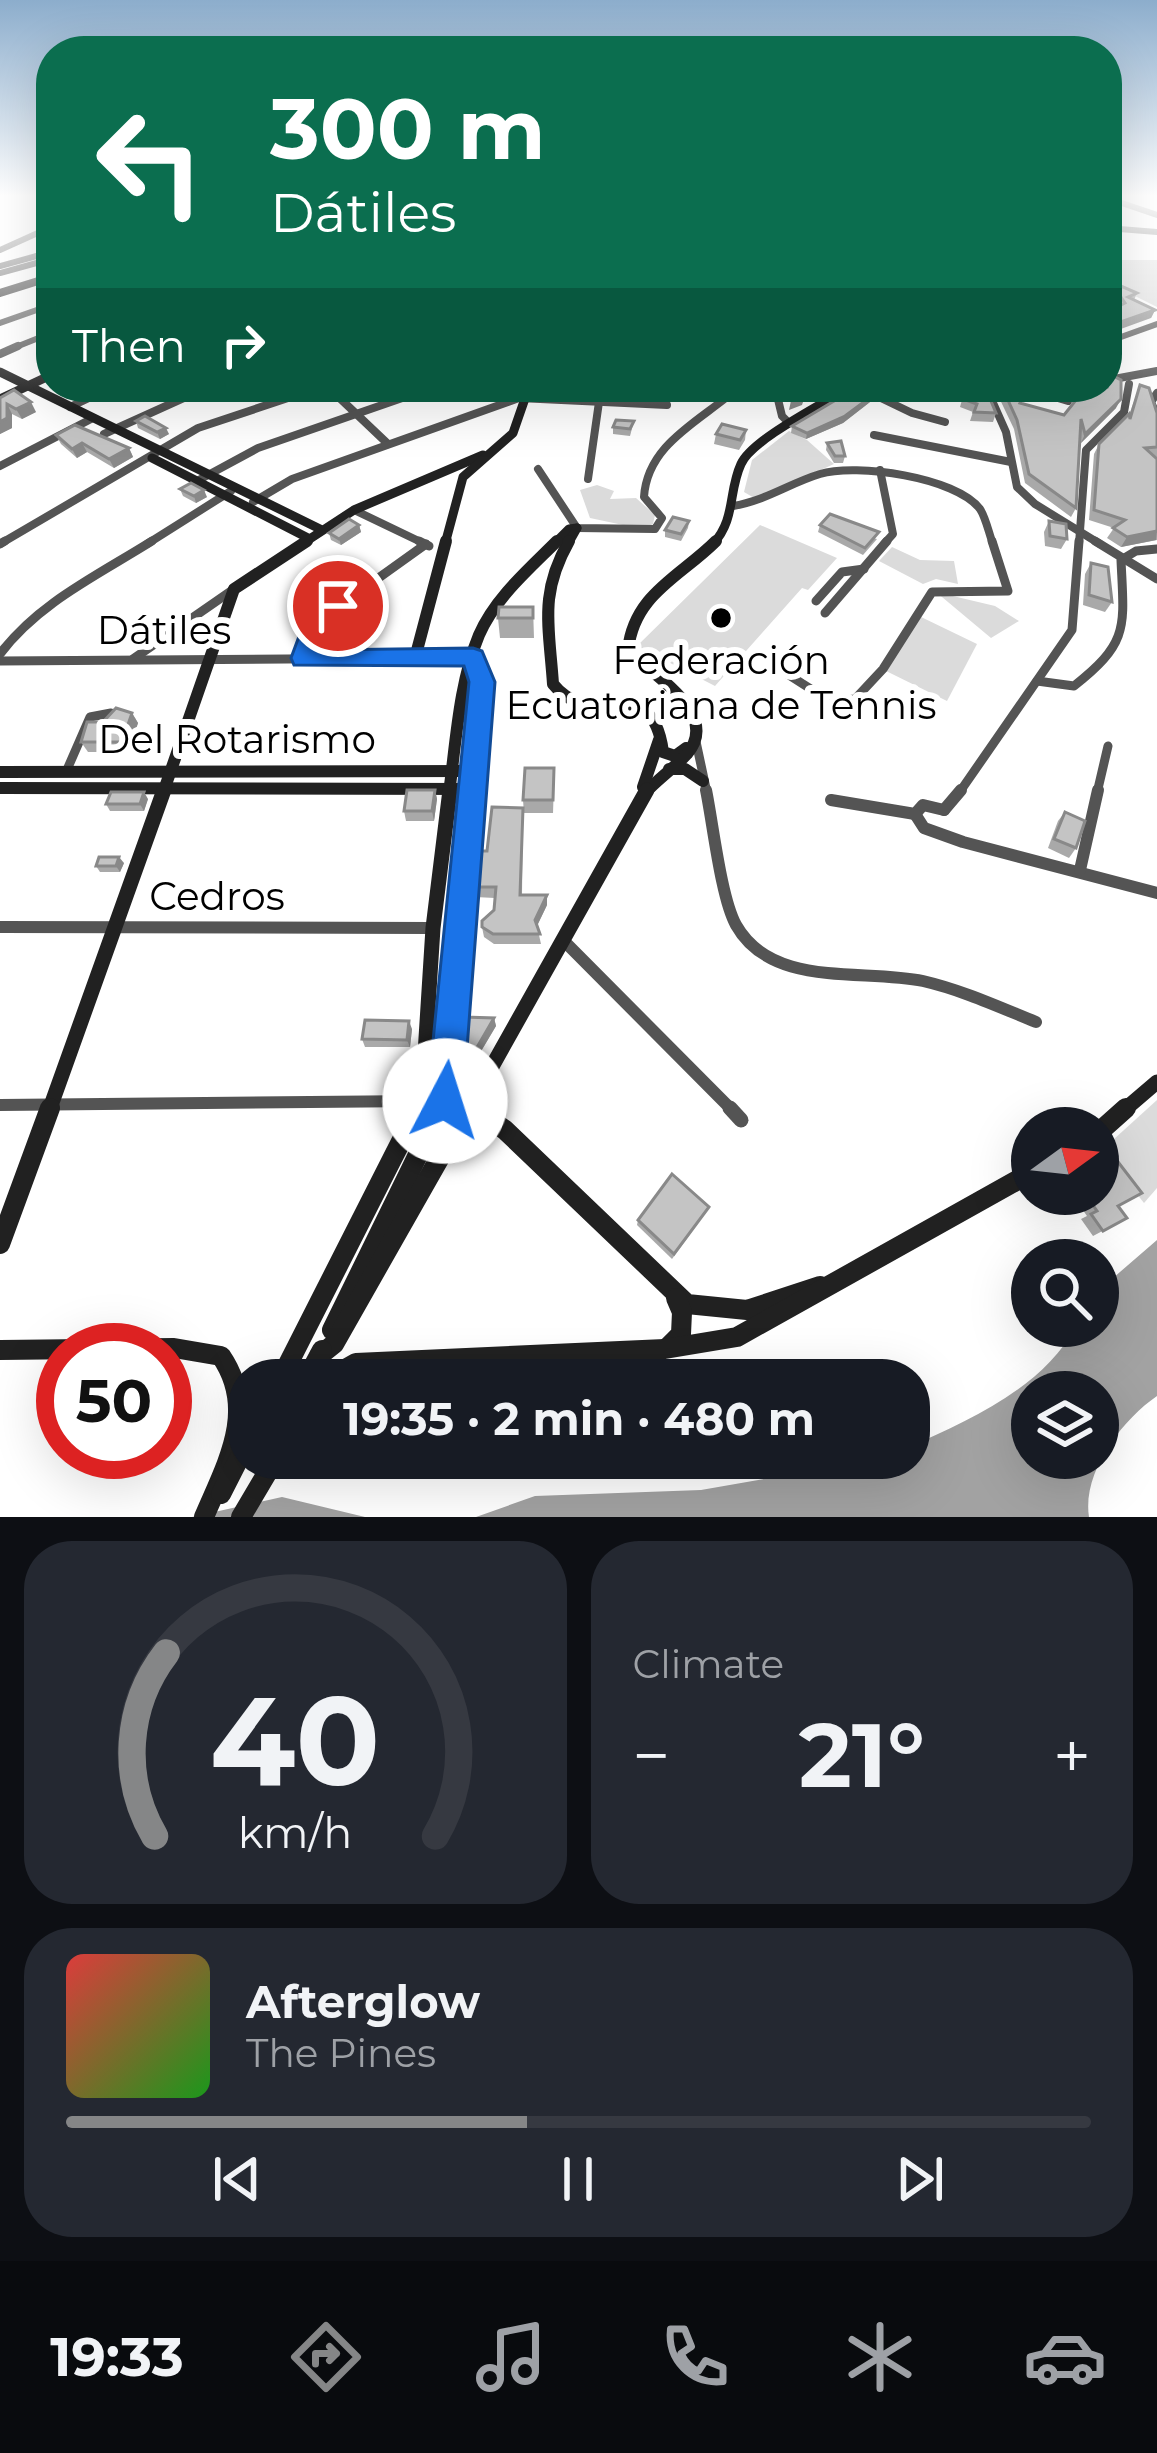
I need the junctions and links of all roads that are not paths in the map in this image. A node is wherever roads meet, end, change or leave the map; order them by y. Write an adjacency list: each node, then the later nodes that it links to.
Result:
1 (36, 281): 2 (street)
2 (0, 292)
3 (36, 310): 4 (street)
4 (0, 323)
5 (1157, 324): 6 (street)
6 (1122, 337)
7 (36, 339): 8 (street)
8 (0, 354)
9 (1157, 370): 11 (street)
10 (0, 372): 14 (street)
11 (1122, 376)
12 (1122, 382): 13 (street)
13 (1130, 384): 15 (street); 60 (street)
14 (10, 389)
15 (1157, 393): 36 (street)
16 (42, 402): 37 (street)
17 (53, 402): 33 (street)
18 (80, 402): 33 (street)
19 (174, 402): 40 (street)
20 (278, 402): 44 (street)
21 (342, 402): 35 (street)
22 (391, 402): 35 (street)
23 (505, 402): 34 (street)
24 (524, 402): 41 (street)
25 (582, 402): 26 (street)
26 (599, 402): 32 (street); 53 (street)
27 (721, 402): 58 (street)
28 (779, 402): 39 (street)
29 (827, 402): 39 (street)
30 (887, 402): 38 (street)
31 (993, 402): 46 (street)
32 (667, 405)
33 (70, 407): 37 (street)
34 (491, 408): 41 (street); 43 (street)
35 (356, 414): 43 (street); 51 (street)
36 (1157, 416)
37 (88, 421): 40 (street); 47 (street)
38 (945, 422)
39 (789, 423): 56 (street)
40 (109, 431): 44 (street)
41 (513, 433): 45 (street)
42 (874, 435): 46 (street)
43 (388, 444): 55 (street)
44 (156, 455): 51 (street); 62 (street)
45 (483, 455): 50 (street); 52 (street)
46 (1011, 462): 60 (street)
47 (0, 466)
48 (538, 469): 58 (street)
49 (880, 470): 56 (street); 67 (street); 78 (street)
50 (439, 474): 52 (street); 57 (street)
51 (201, 477): 54 (street)
52 (463, 477): 65 (street)
53 (588, 479)
54 (230, 492): 55 (street); 72 (street)
55 (252, 503): 59 (street); 61 (street)
56 (733, 506): 82 (street)
57 (354, 510): 59 (street); 63 (street)
58 (577, 528): 73 (street); 81 (street)
59 (320, 529): 61 (street)
60 (1082, 531): 66 (street); 79 (street)
61 (308, 538): 69 (street)
62 (0, 544)
63 (426, 544): 65 (street); 74 (street)
64 (1157, 549): 66 (street)
65 (443, 553): 75 (street)
66 (1124, 558): 68 (street); 79 (street)
67 (864, 569): 70 (street); 71 (street)
68 (1157, 580)
69 (234, 590): 76 (street); 77 (street)
70 (816, 601)
71 (824, 614)
72 (0, 657): 77 (street, Dátiles)
73 (473, 657): 75 (street, Dátiles); 88 (street); 89 (street)
74 (303, 658): 75 (street, Dátiles); 76 (street, Dátiles)
75 (416, 658)
76 (210, 659): 77 (street, Dátiles); 87 (street)
77 (131, 660)
78 (781, 670)
79 (1037, 681): 93 (street)
80 (111, 713): 85 (street)
81 (659, 734): 82 (street); 94 (street)
82 (695, 737): 86 (street); 90 (street)
83 (1108, 746): 97 (street)
84 (0, 772): 85 (street, Del Rotarismo)
85 (66, 772): 87 (street, Del Rotarismo)
86 (659, 773): 90 (street); 94 (street)
87 (167, 780): 88 (street, Del Rotarismo); 91 (street, Del Rotarismo); 100 (street)
88 (450, 780): 89 (street, Del Rotarismo); 101 (street)
89 (473, 780): 106 (street)
90 (703, 781): 103 (street)
91 (0, 788)
92 (831, 800): 95 (street)
93 (944, 810): 95 (street); 96 (street)
94 (634, 812): 102 (street)
95 (915, 814): 96 (street)
96 (942, 832): 97 (street)
97 (1080, 870): 98 (street)
98 (1157, 893)
99 (0, 927): 100 (street, Cedros)
100 (117, 927): 101 (street, Cedros); 107 (street)
101 (434, 928): 105 (street)
102 (565, 942): 109 (street); 111 (street)
103 (1036, 1022)
104 (1157, 1082): 110 (street)
105 (422, 1101): 106 (street); 107 (street); 119 (street)
106 (445, 1101): 109 (street); 118 (street)
107 (52, 1104): 108 (street); 113 (street)
108 (0, 1105)
109 (472, 1106): 115 (street); 118 (street)
110 (1119, 1115)
111 (741, 1120)
112 (1011, 1184): 114 (street)
113 (0, 1244)
114 (853, 1275): 115 (street); 116 (street)
115 (673, 1294): 116 (street)
116 (665, 1349): 121 (street)
117 (0, 1350): 122 (street)
118 (319, 1356): 120 (street)
119 (291, 1359)
120 (317, 1359)
121 (444, 1359)
122 (228, 1364)
123 (228, 1469): 126 (street)
124 (255, 1479): 127 (street)
125 (262, 1479): 127 (street)
126 (207, 1517)
127 (238, 1517)

